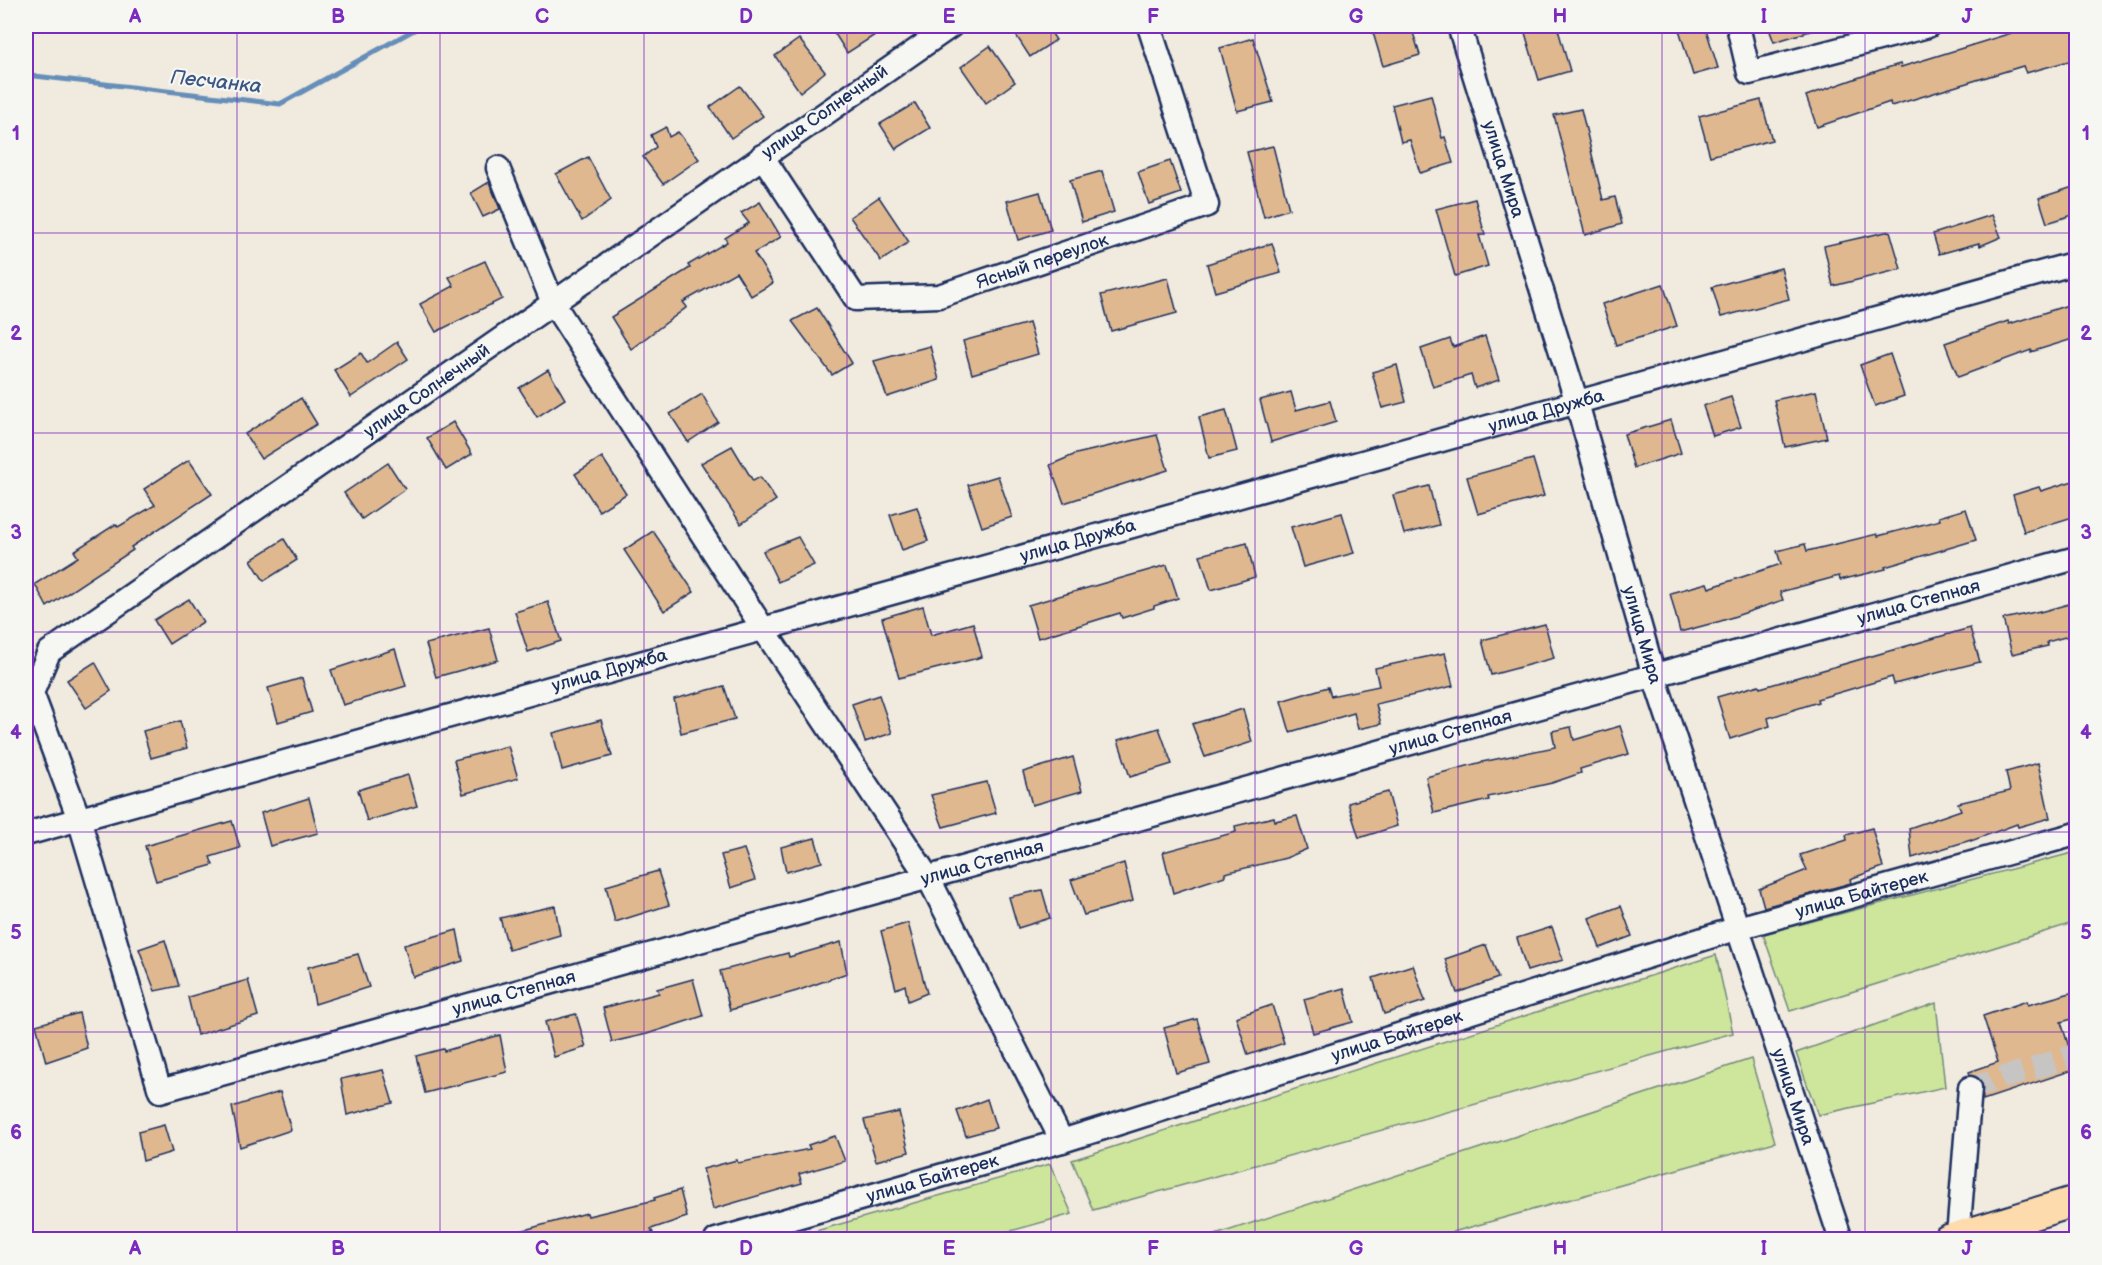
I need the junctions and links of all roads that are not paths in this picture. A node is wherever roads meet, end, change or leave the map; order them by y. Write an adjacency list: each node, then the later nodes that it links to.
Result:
1 (951, 26): 6 (street, улица Солнечный)
2 (1149, 26): 6 (street, Ясный переулок)
3 (1459, 26): 10 (street, улица Мира)
4 (1738, 26): 5 (street)
5 (1928, 26)
6 (762, 156): 9 (street, улица Солнечный)
7 (498, 168): 9 (street)
8 (2076, 263): 10 (street, улица Дружба)
9 (553, 303): 12 (street); 14 (street, улица Солнечный)
10 (1577, 403): 12 (street, улица Дружба); 13 (street, улица Мира)
11 (2076, 558): 13 (street, улица Степная)
12 (762, 627): 14 (street, улица Дружба); 17 (street)
13 (1654, 676): 17 (street, улица Степная); 18 (street, улица Мира)
14 (79, 819): 15 (street, улица Дружба); 17 (street, улица Степная)
15 (26, 834)
16 (2076, 834): 18 (street, улица Байтерек)
17 (929, 879): 20 (street)
18 (1738, 928): 20 (street, улица Байтерек); 24 (street, улица Мира)
19 (1970, 1088): 22 (street)
20 (1062, 1141): 23 (street, улица Байтерек)
21 (2076, 1201): 22 (main road)
22 (1953, 1238)
23 (716, 1239)
24 (1841, 1239)

